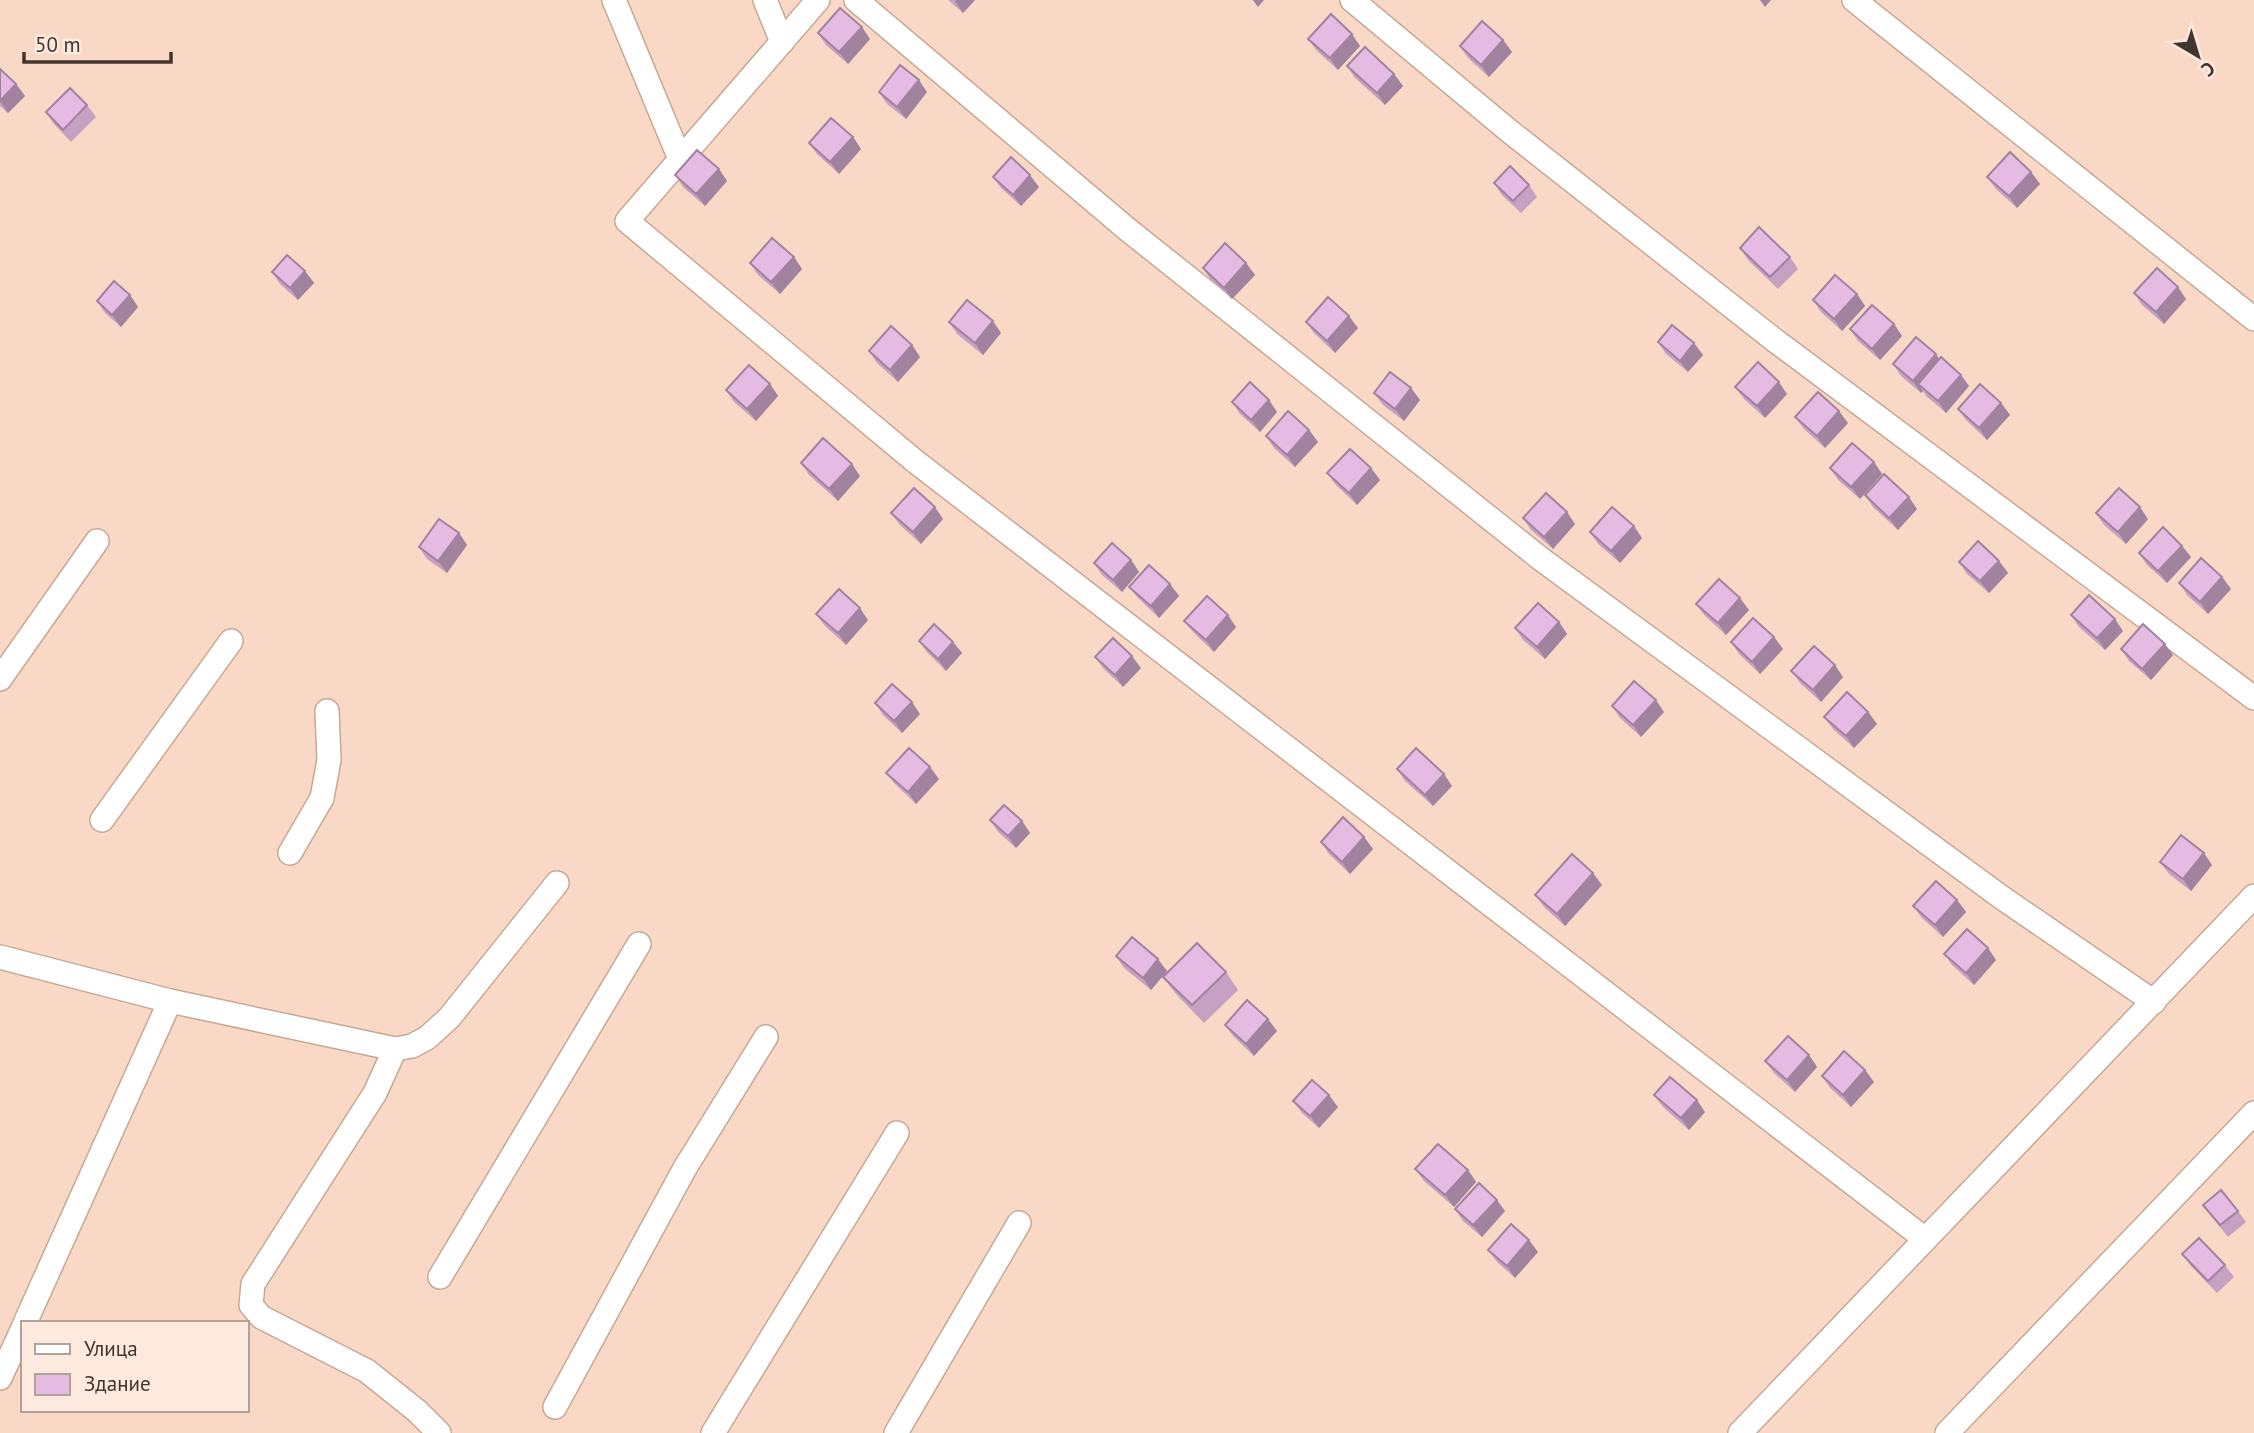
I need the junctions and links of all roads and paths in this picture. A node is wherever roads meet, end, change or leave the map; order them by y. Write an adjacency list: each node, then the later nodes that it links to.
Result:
1 (614, 0): 8 (street)
2 (765, 0): 7 (street)
3 (818, 0): 7 (street)
4 (856, 0): 22 (street)
5 (1352, 0): 13 (street)
6 (1854, 0): 9 (street)
7 (782, 42): 8 (street)
8 (680, 159): 28 (street)
9 (2254, 319)
10 (97, 541): 12 (street)
11 (231, 641): 15 (street)
12 (0, 679)
13 (2254, 698)
14 (327, 711): 16 (street)
15 (102, 820)
16 (290, 853)
17 (557, 883): 24 (street)
18 (2254, 896): 22 (street)
19 (639, 944): 29 (street)
20 (0, 957): 21 (street)
21 (170, 1001): 24 (street); 30 (street)
22 (2154, 1002): 28 (street)
23 (766, 1037): 33 (street)
24 (395, 1049): 34 (street)
25 (2254, 1113): 38 (street)
26 (897, 1133): 35 (street)
27 (1019, 1223): 36 (street)
28 (1925, 1238): 37 (street)
29 (440, 1277)
30 (26, 1321)
31 (21, 1332): 32 (street)
32 (0, 1378)
33 (555, 1407)
34 (439, 1433)
35 (713, 1433)
36 (896, 1433)
37 (1740, 1433)
38 (1947, 1433)

